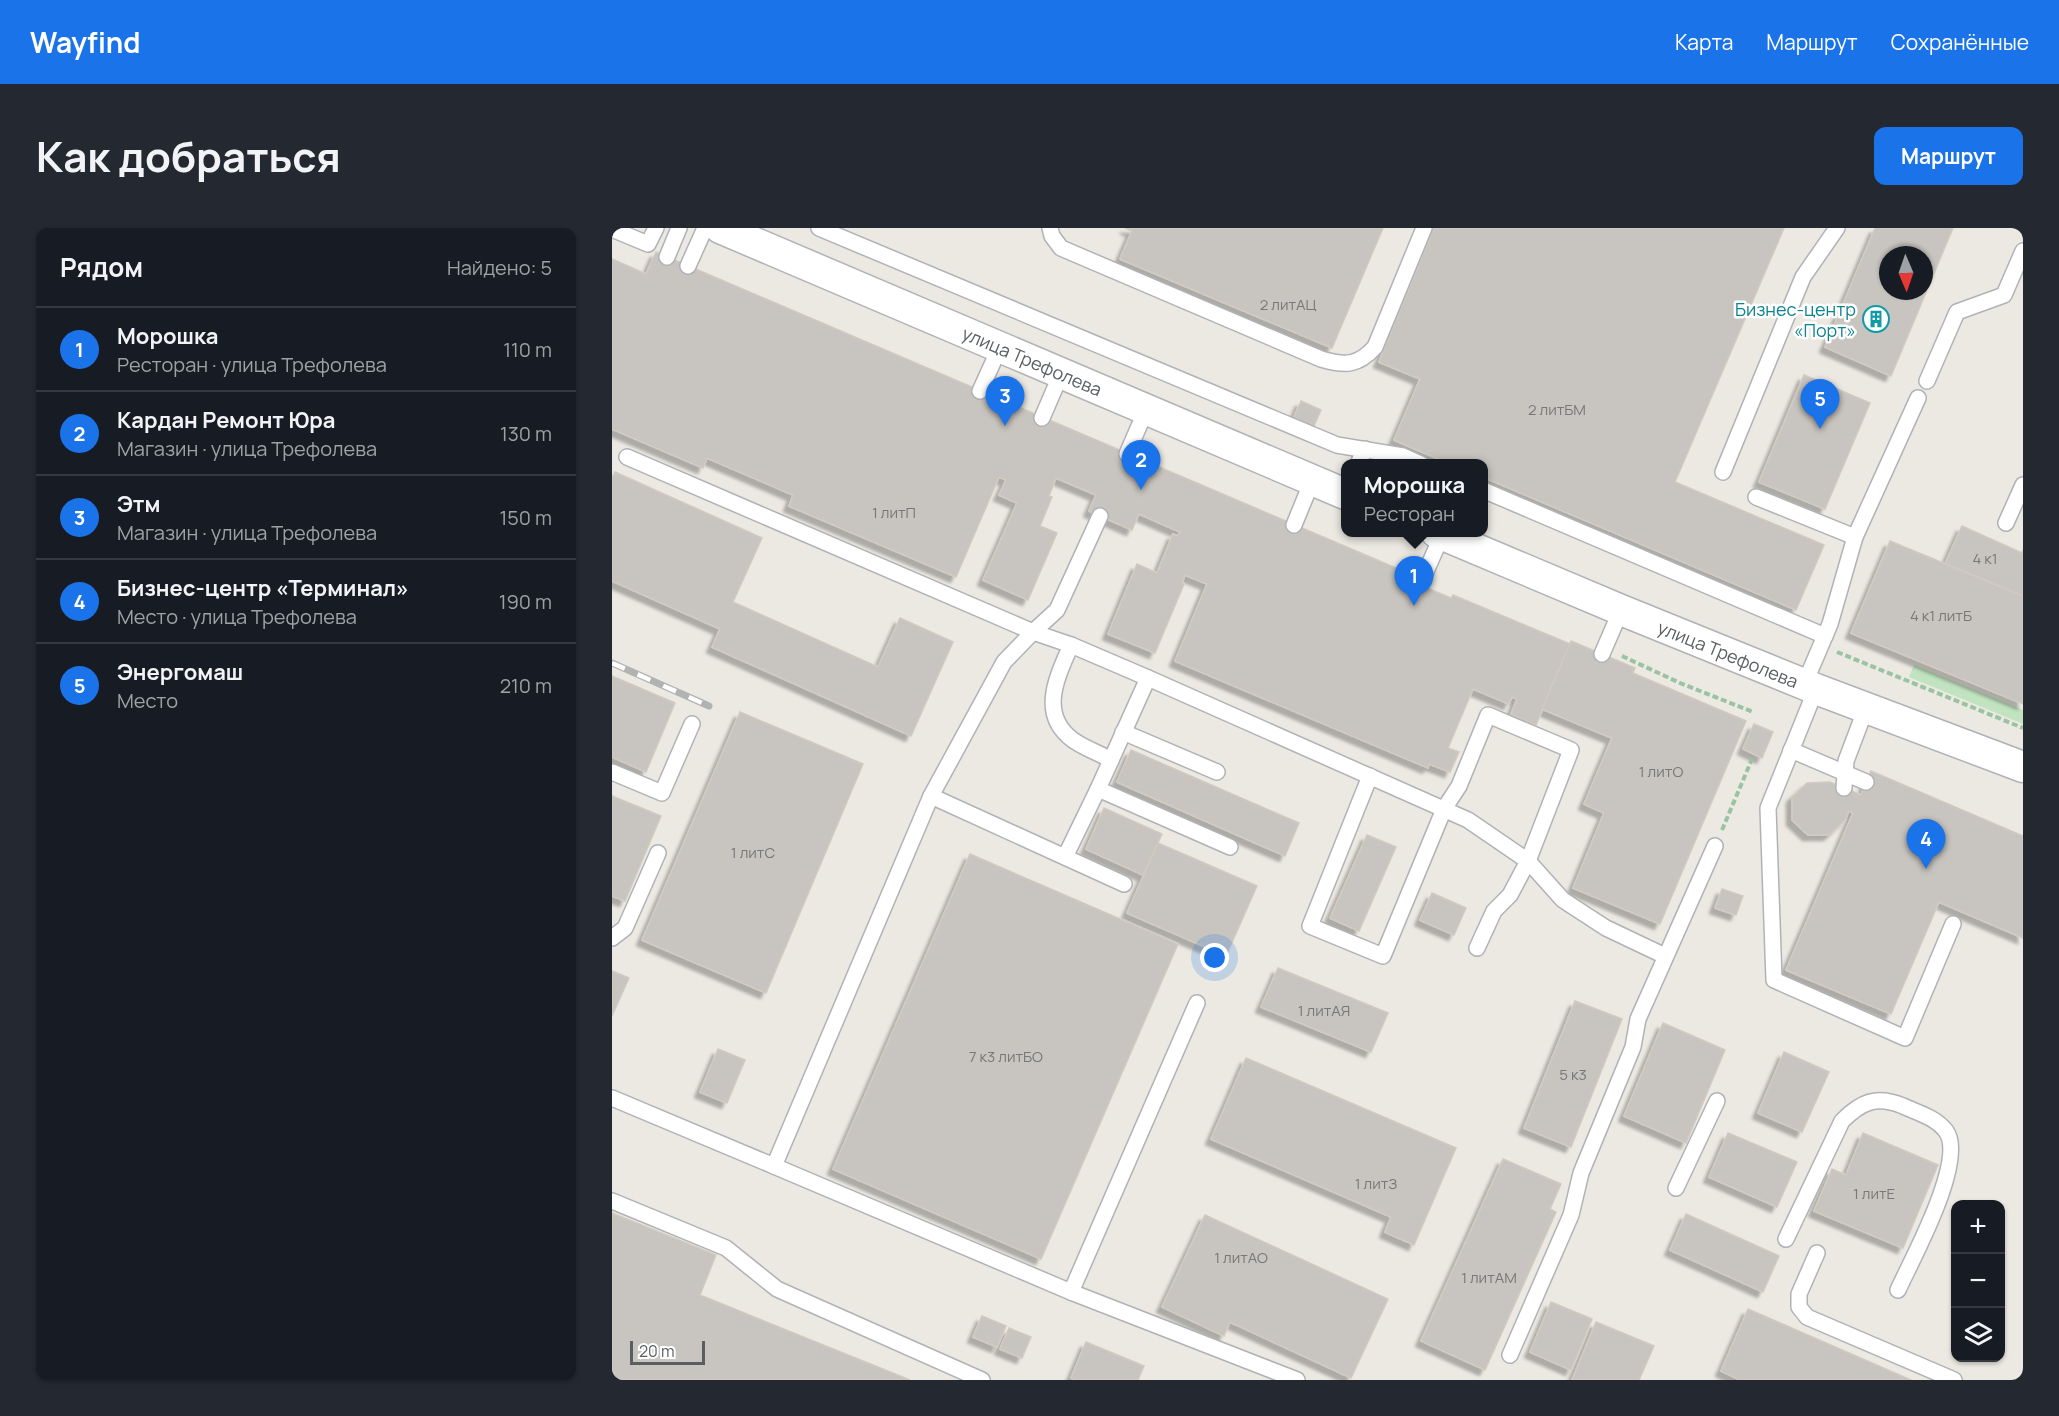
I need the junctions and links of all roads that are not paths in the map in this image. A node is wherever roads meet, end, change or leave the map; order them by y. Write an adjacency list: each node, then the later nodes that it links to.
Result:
1 (612, 228): 2 (lane)
2 (656, 228)
3 (680, 228): 11 (lane)
4 (705, 228): 12 (lane)
5 (720, 228): 13 (street, улица Трефолева)
6 (819, 228): 21 (lane)
7 (1050, 228): 8 (lane)
8 (1424, 228)
9 (1837, 228): 24 (lane)
10 (2023, 251): 15 (lane)
11 (667, 257)
12 (688, 266)
13 (1000, 347): 14 (street, улица Трефолева); 16 (lane)
14 (1061, 374): 18 (street, улица Трефолева); 19 (lane)
15 (1927, 381)
16 (980, 391)
17 (1918, 398): 35 (lane)
18 (1146, 410): 20 (lane); 25 (street, улица Трефолева)
19 (1042, 418)
20 (1126, 454)
21 (1362, 456): 23 (lane)
22 (627, 457): 38 (lane)
23 (1410, 459)
24 (1723, 472)
25 (1312, 481): 27 (street, улица Трефолева); 32 (lane)
26 (2023, 485): 31 (lane)
27 (1341, 492)
28 (1488, 492): 39 (lane)
29 (1755, 497): 35 (lane)
30 (1100, 516): 38 (lane)
31 (2006, 524)
32 (1294, 525)
33 (1438, 537): 36 (lane)
34 (1446, 537): 37 (street, улица Трефолева)
35 (1855, 537): 39 (lane)
36 (1420, 585)
37 (1620, 610): 41 (lane); 43 (street, улица Трефолева)
38 (1033, 632): 40 (lane); 56 (lane)
39 (1825, 636): 43 (lane)
40 (1071, 645): 42 (lane); 48 (lane)
41 (1604, 651)
42 (1148, 678): 46 (lane); 52 (lane)
43 (1810, 687): 44 (street, улица Трефолева); 47 (lane)
44 (1866, 708): 49 (street, улица Трефолева); 53 (lane)
45 (692, 724): 50 (lane)
46 (1123, 732): 48 (lane); 51 (lane)
47 (1791, 750): 53 (lane); 64 (lane)
48 (1111, 760): 55 (lane)
49 (2023, 767)
50 (612, 772)
51 (1217, 772)
52 (1370, 776): 57 (lane); 57 (lane)
53 (1844, 781): 54 (lane)
54 (1866, 782)
55 (1098, 789): 59 (lane); 61 (lane)
56 (931, 796): 61 (lane); 71 (lane)
57 (1444, 809): 62 (lane); 62 (lane)
58 (1715, 846): 67 (lane)
59 (1230, 847)
60 (658, 853): 65 (lane)
61 (1065, 857): 63 (lane)
62 (1528, 861): 66 (lane); 67 (lane)
63 (1124, 884)
64 (1953, 924)
65 (612, 938)
66 (1477, 948)
67 (1665, 956): 78 (lane)
68 (1197, 1003): 77 (lane)
69 (612, 1098): 71 (lane)
70 (1717, 1101): 72 (lane)
71 (774, 1166): 77 (lane)
72 (1676, 1188)
73 (612, 1201): 79 (lane)
74 (1786, 1239): 76 (lane)
75 (1817, 1253): 81 (lane)
76 (1898, 1290)
77 (1071, 1292): 80 (lane)
78 (1510, 1355)
79 (982, 1380)
80 (1297, 1380)
81 (1954, 1380)

